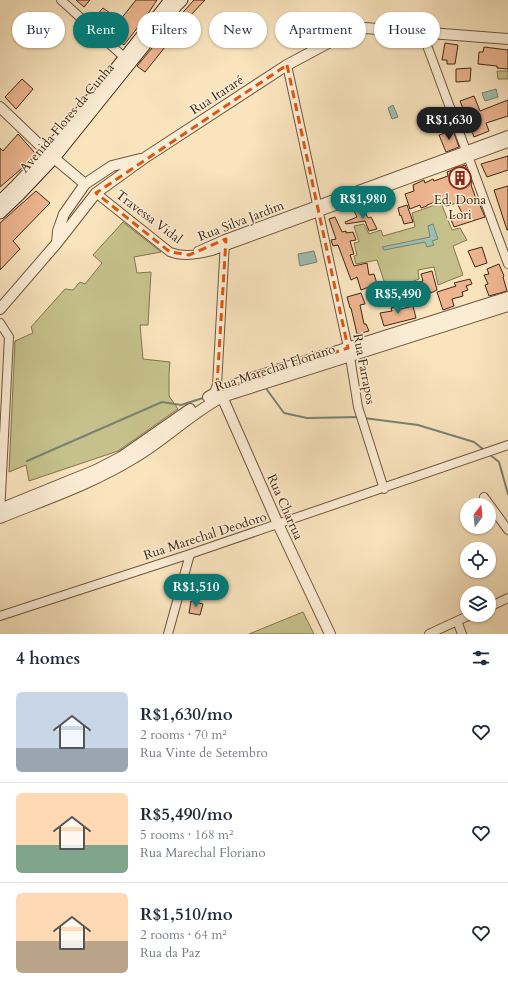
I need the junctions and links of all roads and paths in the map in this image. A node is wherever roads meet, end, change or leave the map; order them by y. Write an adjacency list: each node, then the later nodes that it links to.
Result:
1 (61, 0): 8 (street)
2 (170, 0): 8 (main road, Avenida Flores da Cunha)
3 (182, 0): 14 (main road, Avenida Flores da Cunha)
4 (374, 29): 9 (street, Rua Itararé)
5 (440, 33): 6 (street, Rua Itararé)
6 (508, 39)
7 (428, 48): 13 (street)
8 (125, 58): 14 (main road, Avenida Flores da Cunha)
9 (287, 65): 15 (street, Rua Itararé); 19 (street, Rua Farrapos)
10 (0, 107): 14 (street)
11 (508, 135): 13 (street, Rua Silva Jardim)
12 (508, 143): 13 (street, Rua Silva Jardim)
13 (468, 153): 19 (street, Rua Silva Jardim); 24 (street)
14 (50, 155): 16 (street); 18 (main road, Avenida Flores da Cunha); 20 (main road, Avenida Flores da Cunha)
15 (146, 157): 16 (street); 17 (street, Rua Itararé)
16 (85, 184): 21 (street)
17 (96, 193): 21 (street, Rua Itararé); 23 (street, Travessa Vidal)
18 (0, 201)
19 (318, 208): 22 (street, Rua Silva Jardim); 30 (street, Rua Farrapos)
20 (0, 213)
21 (57, 243): 27 (street, Rua Itararé)
22 (225, 243): 23 (street, Rua Silva Jardim); 31 (street)
23 (189, 255)
24 (508, 264)
25 (508, 297): 29 (street, Rua Marechal Floriano)
26 (508, 306): 29 (street, Rua Marechal Floriano)
27 (0, 309)
28 (0, 323): 35 (street)
29 (436, 325): 30 (street, Rua Marechal Floriano)
30 (349, 353): 31 (street, Rua Marechal Floriano); 33 (street, Rua Farrapos)
31 (217, 393): 35 (street, Rua Marechal Floriano); 36 (street, Rua Charrua)
32 (508, 445): 33 (street, Rua Marechal Deodoro)
33 (384, 489): 36 (street, Rua Marechal Deodoro)
34 (484, 497): 37 (street)
35 (0, 513)
36 (275, 525): 38 (street, Rua Marechal Deodoro); 45 (street, Rua Charrua)
37 (508, 530)
38 (190, 554): 41 (street, Rua Marechal Deodoro); 44 (street)
39 (508, 598): 40 (street)
40 (496, 604)
41 (0, 616)
42 (460, 620): 43 (street)
43 (457, 621): 46 (street); 47 (street)
44 (168, 634)
45 (327, 634)
46 (429, 634)
47 (462, 634)

